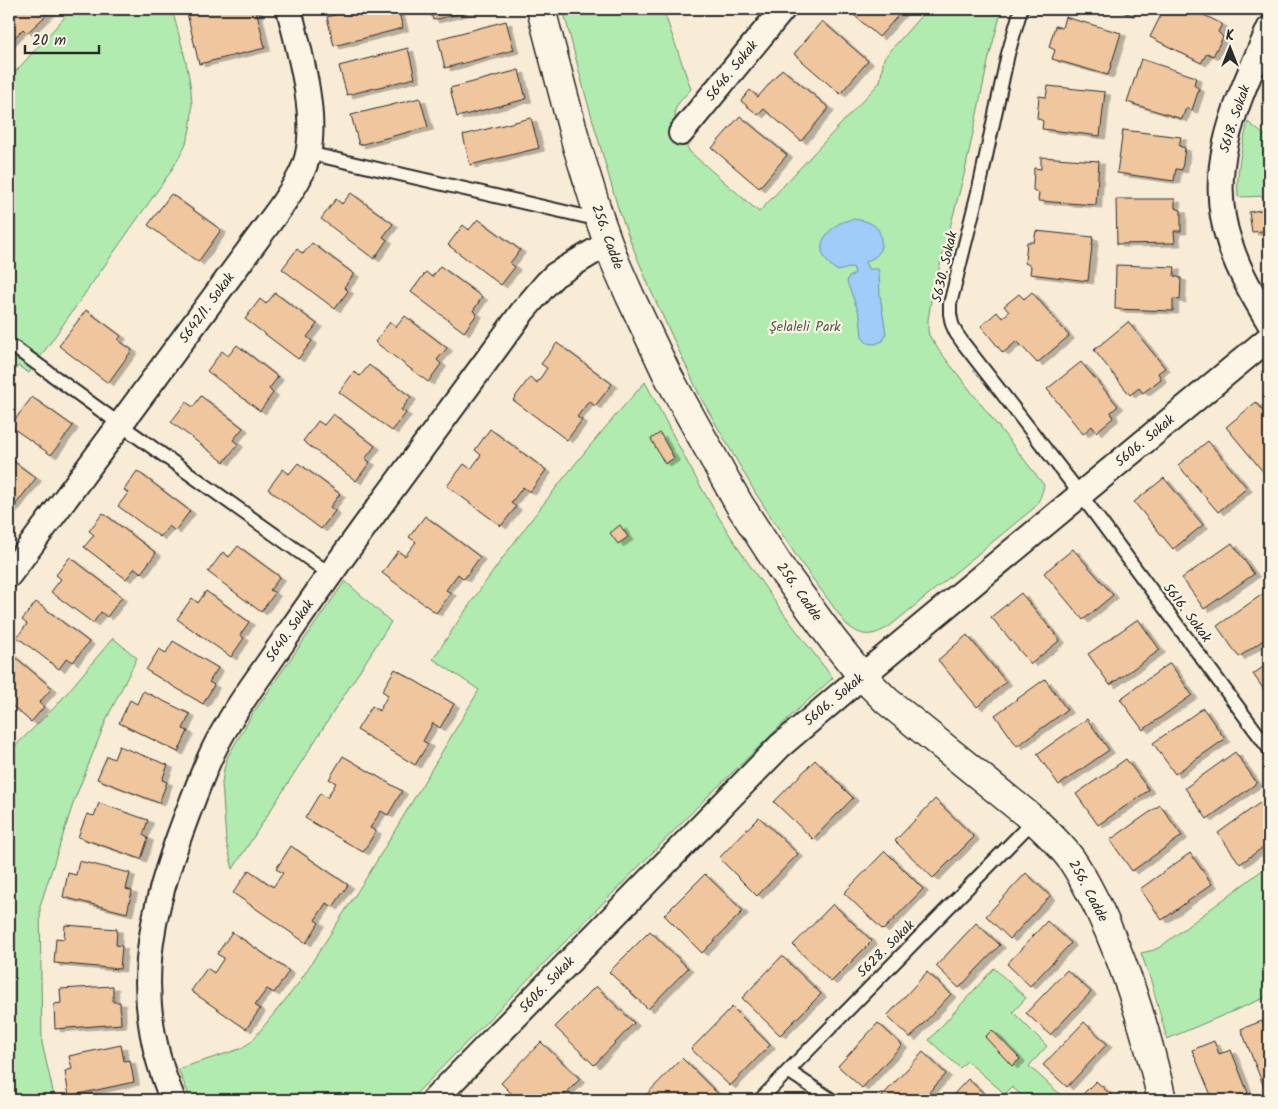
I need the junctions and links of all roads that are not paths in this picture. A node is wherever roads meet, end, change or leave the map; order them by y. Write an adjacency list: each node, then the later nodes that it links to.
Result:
1 (289, 9): 9 (street, 5642/1. Sokak)
2 (541, 9): 10 (street, 256. Cadde)
3 (783, 9): 8 (street, 5646. Sokak)
4 (1021, 9): 15 (lane, 5630. Sokak)
5 (1266, 9): 6 (lane)
6 (1269, 11)
7 (1269, 30): 11 (street, 5618. Sokak)
8 (681, 133)
9 (308, 153): 10 (lane); 14 (street, 5642/1. Sokak)
10 (604, 231): 16 (street, 5640. Sokak); 18 (street, 256. Cadde)
11 (1269, 322)
12 (1269, 338): 15 (street, 5606. Sokak)
13 (15, 348): 14 (lane)
14 (121, 425): 16 (lane); 17 (street, 5642/1. Sokak)
15 (1081, 495): 18 (street, 5606. Sokak); 19 (lane, 5616. Sokak)
16 (330, 574): 22 (street, 5640. Sokak)
17 (9, 575)
18 (862, 676): 20 (street, 256. Cadde); 23 (street, 5606. Sokak)
19 (1269, 749)
20 (1034, 820): 21 (lane, 5628. Sokak); 26 (street, 256. Cadde)
21 (788, 1071): 24 (lane, 5628. Sokak); 25 (lane)
22 (173, 1100)
23 (434, 1100)
24 (760, 1100)
25 (832, 1100)
26 (1162, 1100)

